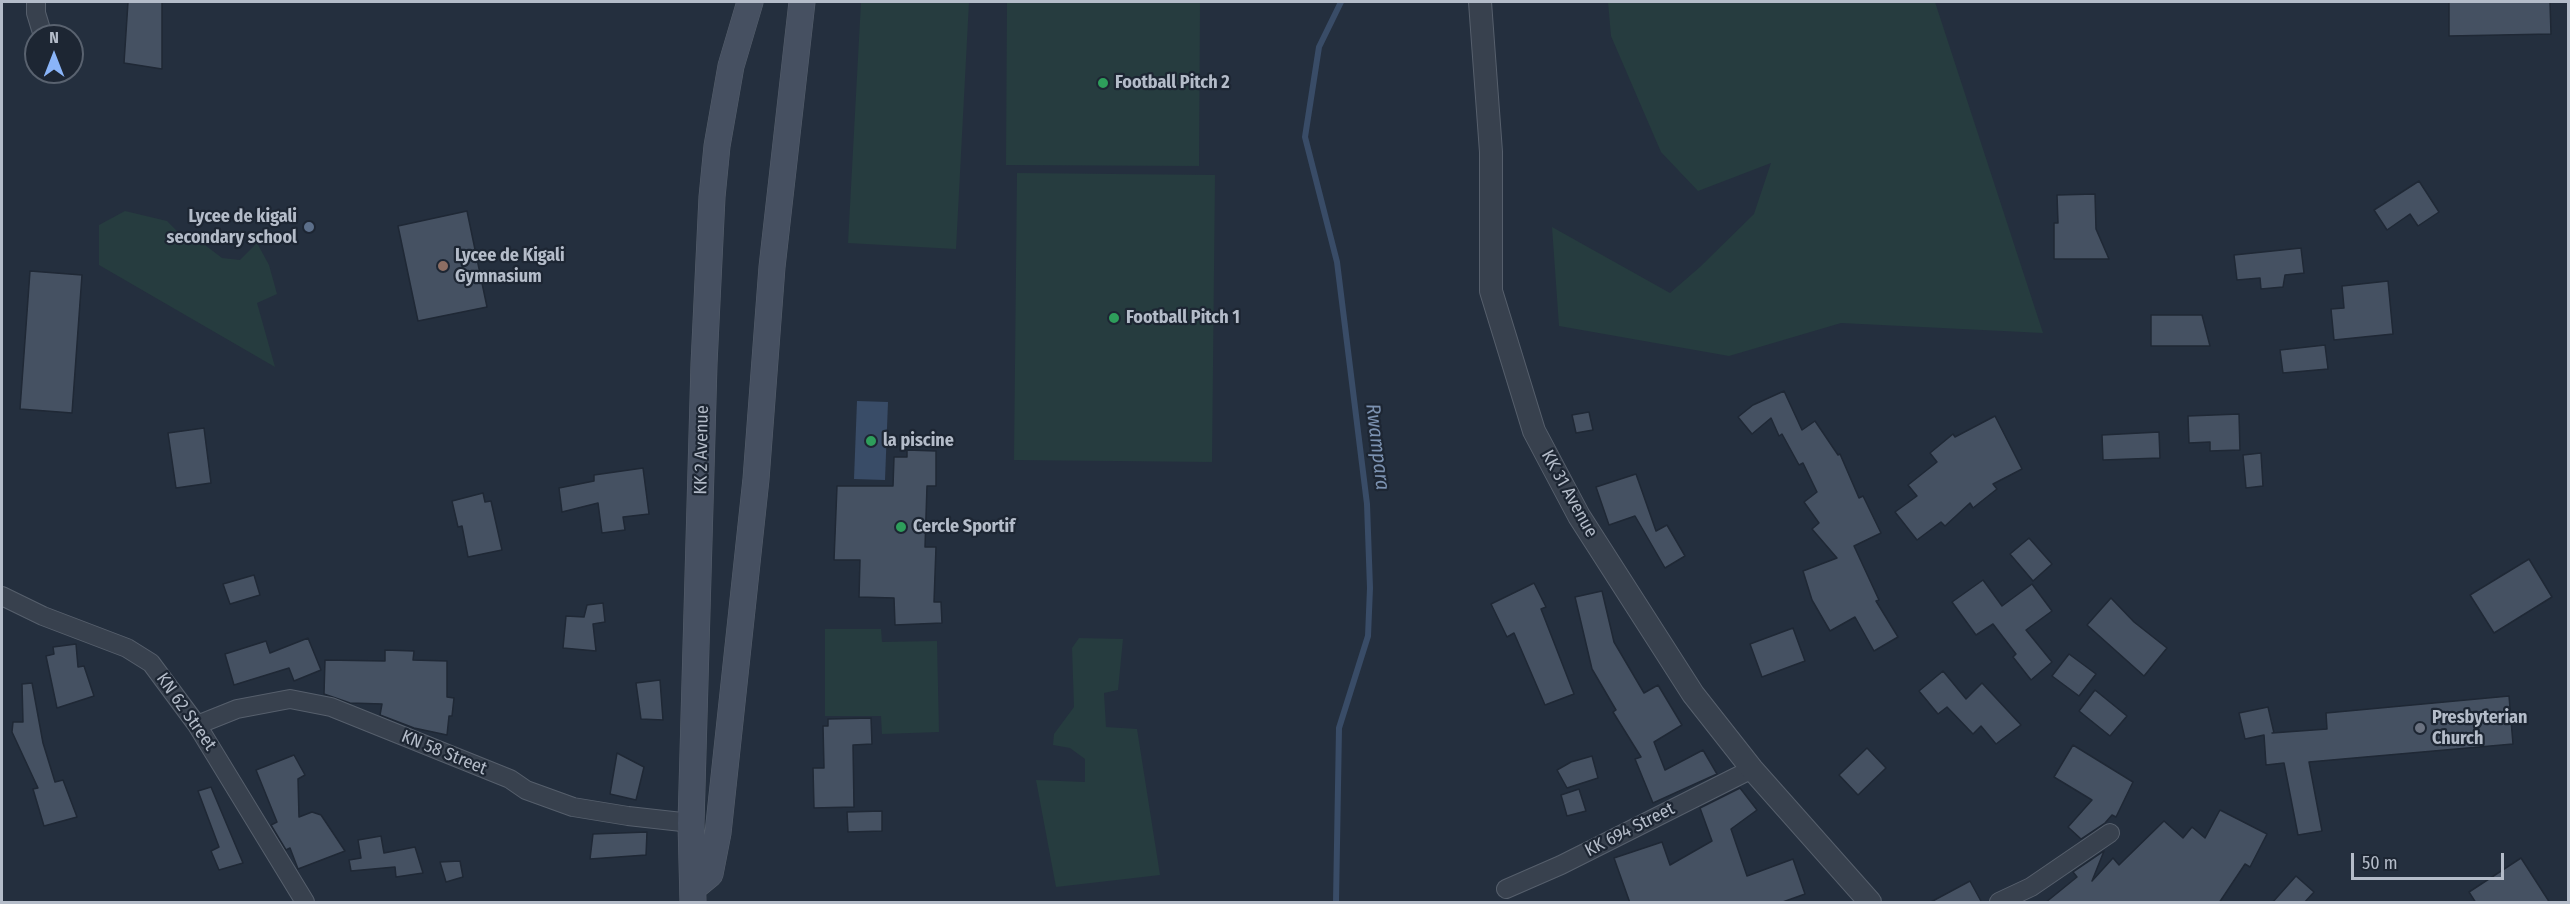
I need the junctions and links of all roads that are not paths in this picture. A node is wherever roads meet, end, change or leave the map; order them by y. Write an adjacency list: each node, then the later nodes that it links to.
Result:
1 (36, 2): 5 (street)
2 (750, 2): 9 (main road, KK 2 Avenue)
3 (801, 2): 12 (main road)
4 (1480, 2): 8 (street, KK 31 Avenue)
5 (39, 24)
6 (2, 596): 7 (street, KN 62 Street)
7 (197, 724): 9 (street, KN 58 Street); 13 (street, KN 62 Street)
8 (1752, 769): 11 (street, KK 694 Street); 14 (street, KK 31 Avenue)
9 (691, 823): 12 (main road, KK 2 Avenue)
10 (2110, 833): 15 (street)
11 (1506, 889)
12 (693, 895)
13 (305, 903)
14 (1870, 903)
15 (1999, 903)

